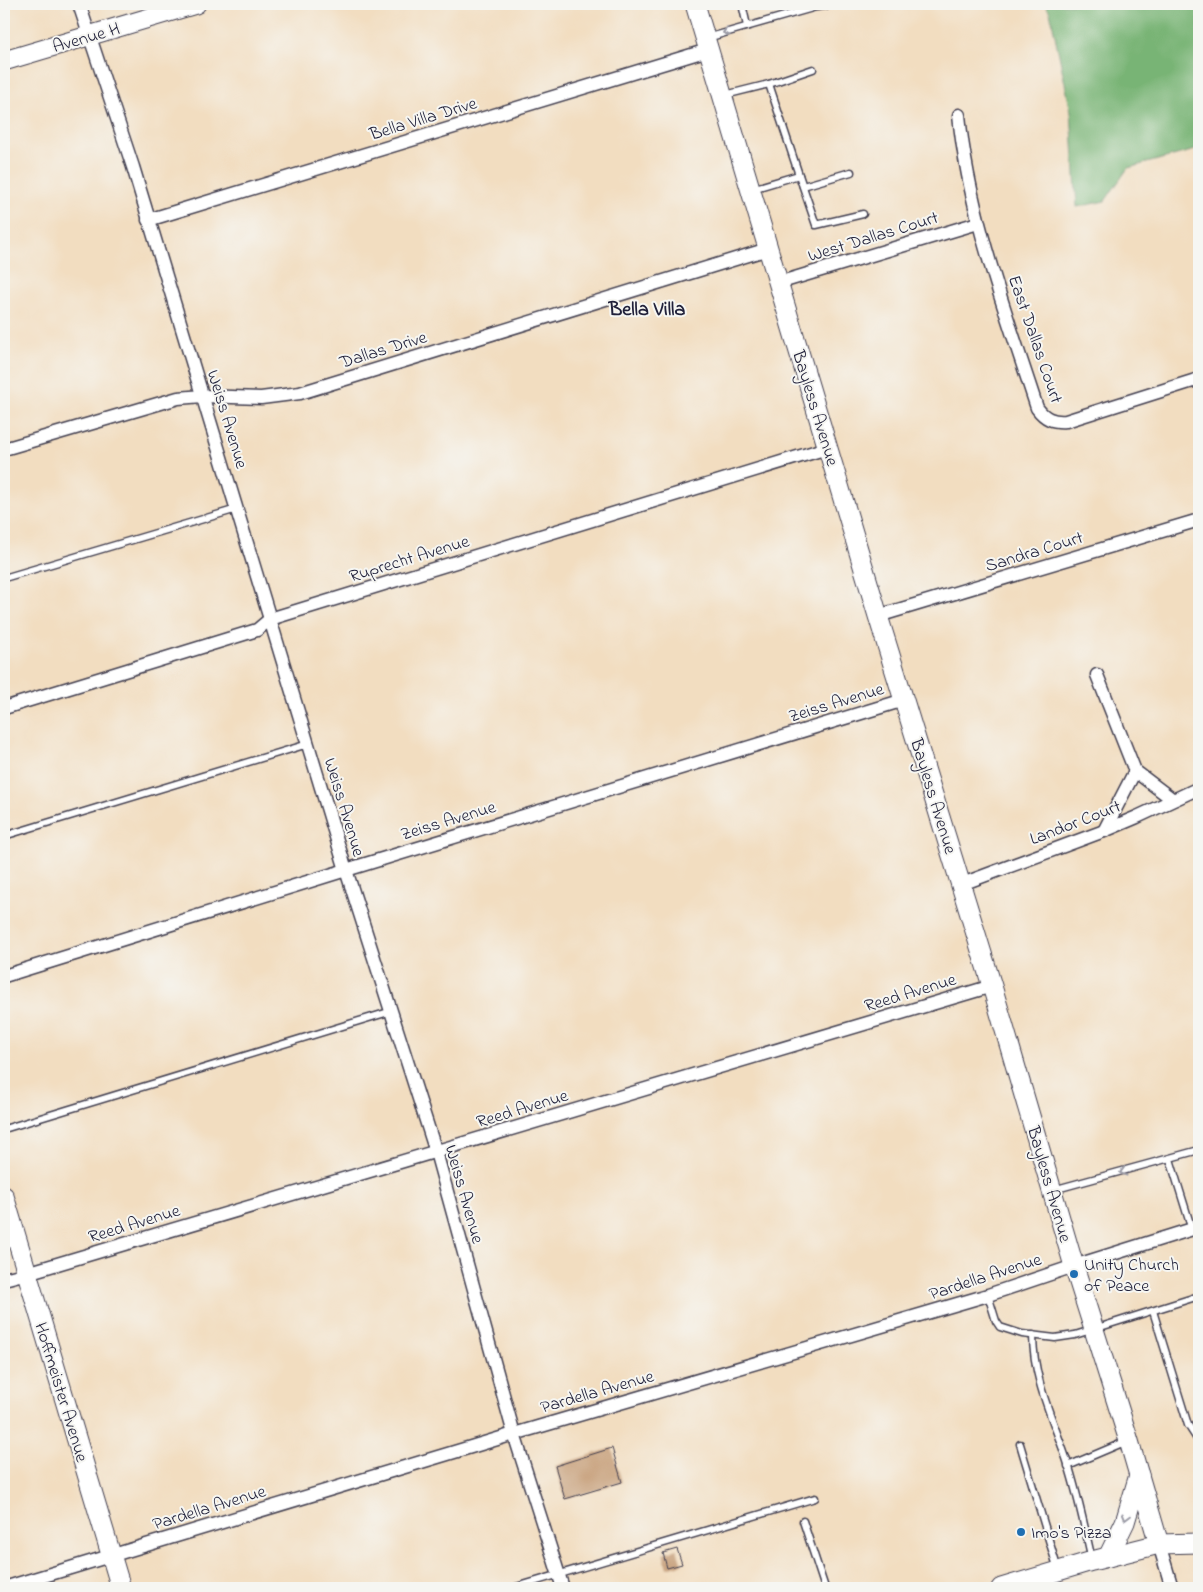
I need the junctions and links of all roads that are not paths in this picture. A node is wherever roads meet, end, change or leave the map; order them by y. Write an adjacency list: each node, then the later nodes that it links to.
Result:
1 (79, 4): 7 (street, Weiss Avenue)
2 (196, 4): 7 (main road, Avenue H)
3 (695, 4): 8 (main road, Bayless Avenue)
4 (742, 4): 6 (lane)
5 (843, 4): 6 (lane)
6 (748, 26): 8 (lane, one-way to 8)
7 (90, 36): 9 (main road, Avenue H); 19 (street, Weiss Avenue)
8 (706, 44): 12 (main road, Bayless Avenue); 19 (street, Bella Villa Drive)
9 (4, 60)
10 (814, 68): 11 (lane)
11 (769, 84): 12 (lane); 15 (lane)
12 (722, 96): 17 (main road, Bayless Avenue)
13 (959, 115): 20 (street, East Dallas Court)
14 (851, 172): 16 (lane)
15 (799, 175): 16 (lane); 17 (lane)
16 (803, 186): 18 (lane)
17 (750, 190): 21 (main road, Bayless Avenue)
18 (863, 214)
19 (148, 220): 24 (street, Weiss Avenue)
20 (978, 223): 22 (street, West Dallas Court); 23 (street, East Dallas Court)
21 (768, 249): 22 (main road, Bayless Avenue); 24 (street, Dallas Drive)
22 (778, 283): 25 (main road, Bayless Avenue)
23 (1199, 379)
24 (202, 396): 26 (street, Dallas Drive); 27 (street, Weiss Avenue)
25 (827, 448): 30 (main road, Bayless Avenue); 31 (street, Ruprecht Avenue)
26 (4, 449)
27 (237, 509): 29 (lane); 31 (street, Weiss Avenue)
28 (1199, 520): 30 (street, Sandra Court)
29 (4, 578)
30 (878, 616): 33 (main road, Bayless Avenue)
31 (270, 619): 34 (street, Ruprecht Avenue); 35 (street, Weiss Avenue)
32 (1097, 675): 36 (street)
33 (904, 700): 41 (street, Zeiss Avenue); 42 (main road, Bayless Avenue)
34 (4, 708)
35 (308, 744): 40 (lane); 41 (street, Weiss Avenue)
36 (1135, 771): 38 (street); 39 (street)
37 (1199, 788): 38 (street, Landor Court)
38 (1172, 799): 39 (street, Landor Court)
39 (1104, 831): 42 (street, Landor Court)
40 (4, 836)
41 (346, 870): 43 (street, Zeiss Avenue); 45 (street, Weiss Avenue)
42 (962, 884): 44 (main road, Bayless Avenue)
43 (4, 976)
44 (992, 986): 48 (street, Reed Avenue); 50 (main road, Bayless Avenue)
45 (392, 1011): 46 (lane); 48 (street, Weiss Avenue)
46 (4, 1128)
47 (1199, 1150): 49 (lane)
48 (436, 1152): 54 (street, Reed Avenue); 61 (street, Weiss Avenue)
49 (1170, 1159): 50 (lane, one-way to 50); 52 (lane)
50 (1052, 1191): 53 (main road, Bayless Avenue)
51 (4, 1196): 54 (main road, Hoffmeister Avenue)
52 (1196, 1229): 53 (street, Pardella Avenue)
53 (1074, 1266): 56 (street, Pardella Avenue); 59 (main road, Bayless Avenue)
54 (27, 1273): 55 (street, Reed Avenue); 71 (main road, Hoffmeister Avenue)
55 (4, 1278)
56 (988, 1294): 60 (lane); 61 (street, Pardella Avenue)
57 (1199, 1297): 58 (lane)
58 (1152, 1311): 59 (lane); 63 (lane)
59 (1094, 1329): 60 (lane); 62 (main road, Bayless Avenue)
60 (1033, 1335): 65 (lane)
61 (514, 1434): 71 (street, Pardella Avenue); 74 (street, Weiss Avenue)
62 (1129, 1440): 65 (lane); 66 (main road, Bayless Avenue)
63 (1199, 1442)
64 (1020, 1444): 73 (lane)
65 (1068, 1466): 72 (lane)
66 (1139, 1475): 70 (main road, Bayless Avenue); 72 (main road, one-way to 72)
67 (815, 1498): 74 (lane)
68 (804, 1521): 79 (lane)
69 (1199, 1543): 70 (main road)
70 (1159, 1544): 72 (main road); 81 (street, Bayless Avenue)
71 (110, 1554): 75 (street, Pardella Avenue); 76 (main road, Hoffmeister Avenue)
72 (1100, 1559): 73 (main road)
73 (1058, 1571): 80 (main road)
74 (559, 1575): 77 (lane); 78 (street, Weiss Avenue)
75 (4, 1588)
76 (121, 1588)
77 (513, 1588)
78 (563, 1588)
79 (825, 1588)
80 (1001, 1588)
81 (1172, 1588)

